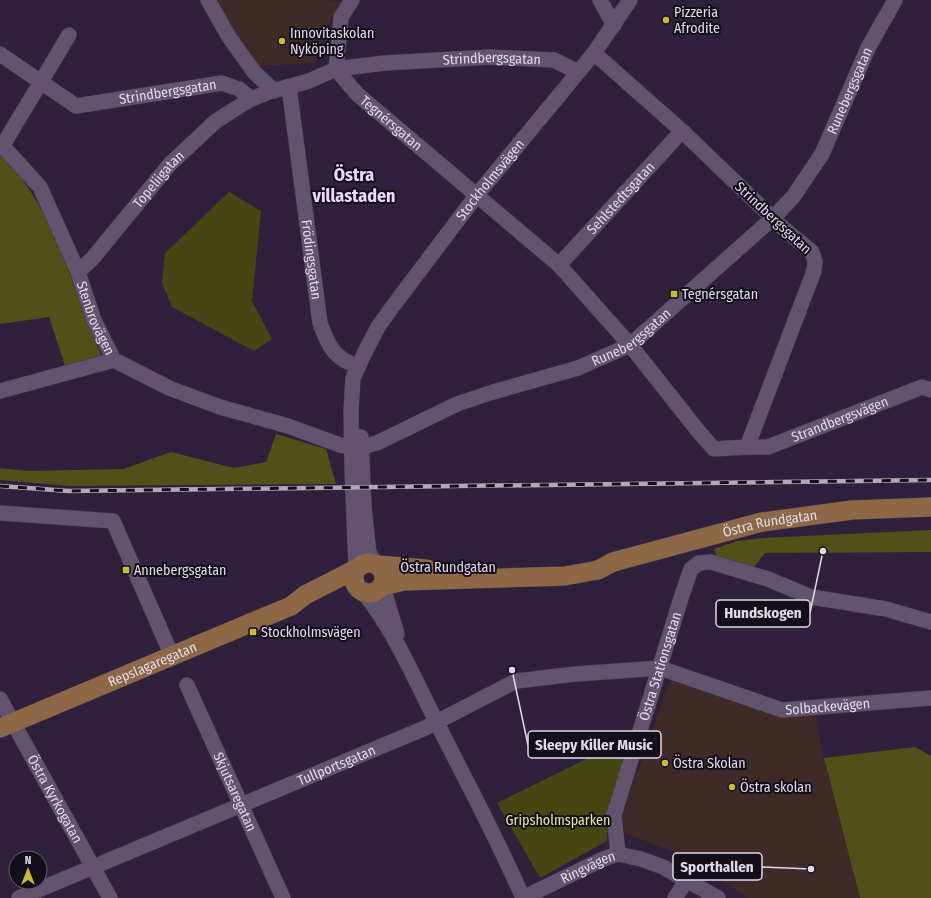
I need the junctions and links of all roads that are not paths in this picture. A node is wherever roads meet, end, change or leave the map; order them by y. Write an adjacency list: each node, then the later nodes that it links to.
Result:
1 (208, 0): 14 (street)
2 (352, 0): 10 (street)
3 (600, 0): 6 (street)
4 (630, 0): 6 (street, Stockholmsvägen)
5 (895, 0): 19 (street, Runebergsgatan)
6 (614, 25): 8 (street, Stockholmsvägen)
7 (69, 35): 12 (street)
8 (594, 53): 11 (street, Stockholmsvägen); 16 (street, Strindbergsgatan)
9 (0, 54): 12 (street, Strindbergsgatan)
10 (336, 69): 11 (street, Strindbergsgatan); 13 (street, Strindbergsgatan); 18 (street, Tegnérsgatan)
11 (578, 72): 18 (street, Stockholmsvägen)
12 (42, 82): 15 (street, Strindbergsgatan); 17 (street)
13 (289, 87): 14 (street, Strindbergsgatan); 24 (street, Frödingsgatan)
14 (274, 90): 15 (street, Strindbergsgatan)
15 (251, 100): 21 (street, Topeliigatan)
16 (682, 131): 19 (street, Strindbergsgatan); 20 (street, Sehlstedtsgatan)
17 (1, 144): 21 (street, Stenbrovägen)
18 (476, 196): 20 (street, Tegnérsgatan); 24 (street, Stockholmsvägen)
19 (773, 218): 22 (street, Runebergsgatan); 28 (street, Strindbergsgatan)
20 (559, 265): 22 (street, Tegnérsgatan)
21 (78, 272): 23 (street, Stenbrovägen)
22 (630, 345): 27 (street, Runebergsgatan); 28 (street, Tegnérsgatan)
23 (114, 360): 26 (street); 27 (street, Stenbrovägen)
24 (359, 366): 27 (street)
25 (931, 390): 28 (street, Strandbergsvägen)
26 (0, 391)
27 (356, 447): 32 (street); 33 (street)
28 (747, 447)
29 (931, 507): 31 (main road, Östra Rundgatan)
30 (0, 514): 37 (street)
31 (614, 562): 32 (main road, Östra Rundgatan); 34 (main road, Östra Rundgatan)
32 (377, 565): 33 (main road); 34 (main road)
33 (356, 569): 34 (main road); 35 (main road, Repslagaregatan)
34 (371, 589): 35 (main road, Repslagaregatan); 42 (street)
35 (291, 606): 37 (main road, Repslagaregatan)
36 (931, 622): 38 (street, Östra Stationsgatan)
37 (172, 656): 43 (main road, Repslagaregatan)
38 (660, 668): 40 (street, Solbackevägen); 42 (street, Tullportsgatan); 45 (street, Östra Stationsgatan)
39 (186, 685): 44 (street, Skjutsaregatan)
40 (931, 698)
41 (0, 699): 43 (street, Östra Kyrkogatan)
42 (436, 722): 44 (street, Tullportsgatan); 51 (street)
43 (4, 727): 46 (street, Östra Kyrkogatan)
44 (240, 806): 46 (street, Tullportsgatan); 50 (street, Skjutsaregatan)
45 (618, 854): 47 (street, Ringvägen); 51 (street, Ringvägen)
46 (93, 867): 48 (street, Tullportsgatan); 49 (street, Östra Kyrkogatan)
47 (687, 880): 52 (street); 53 (street, Ringvägen)
48 (19, 898)
49 (110, 898)
50 (283, 898)
51 (523, 898)
52 (676, 898)
53 (718, 898)

